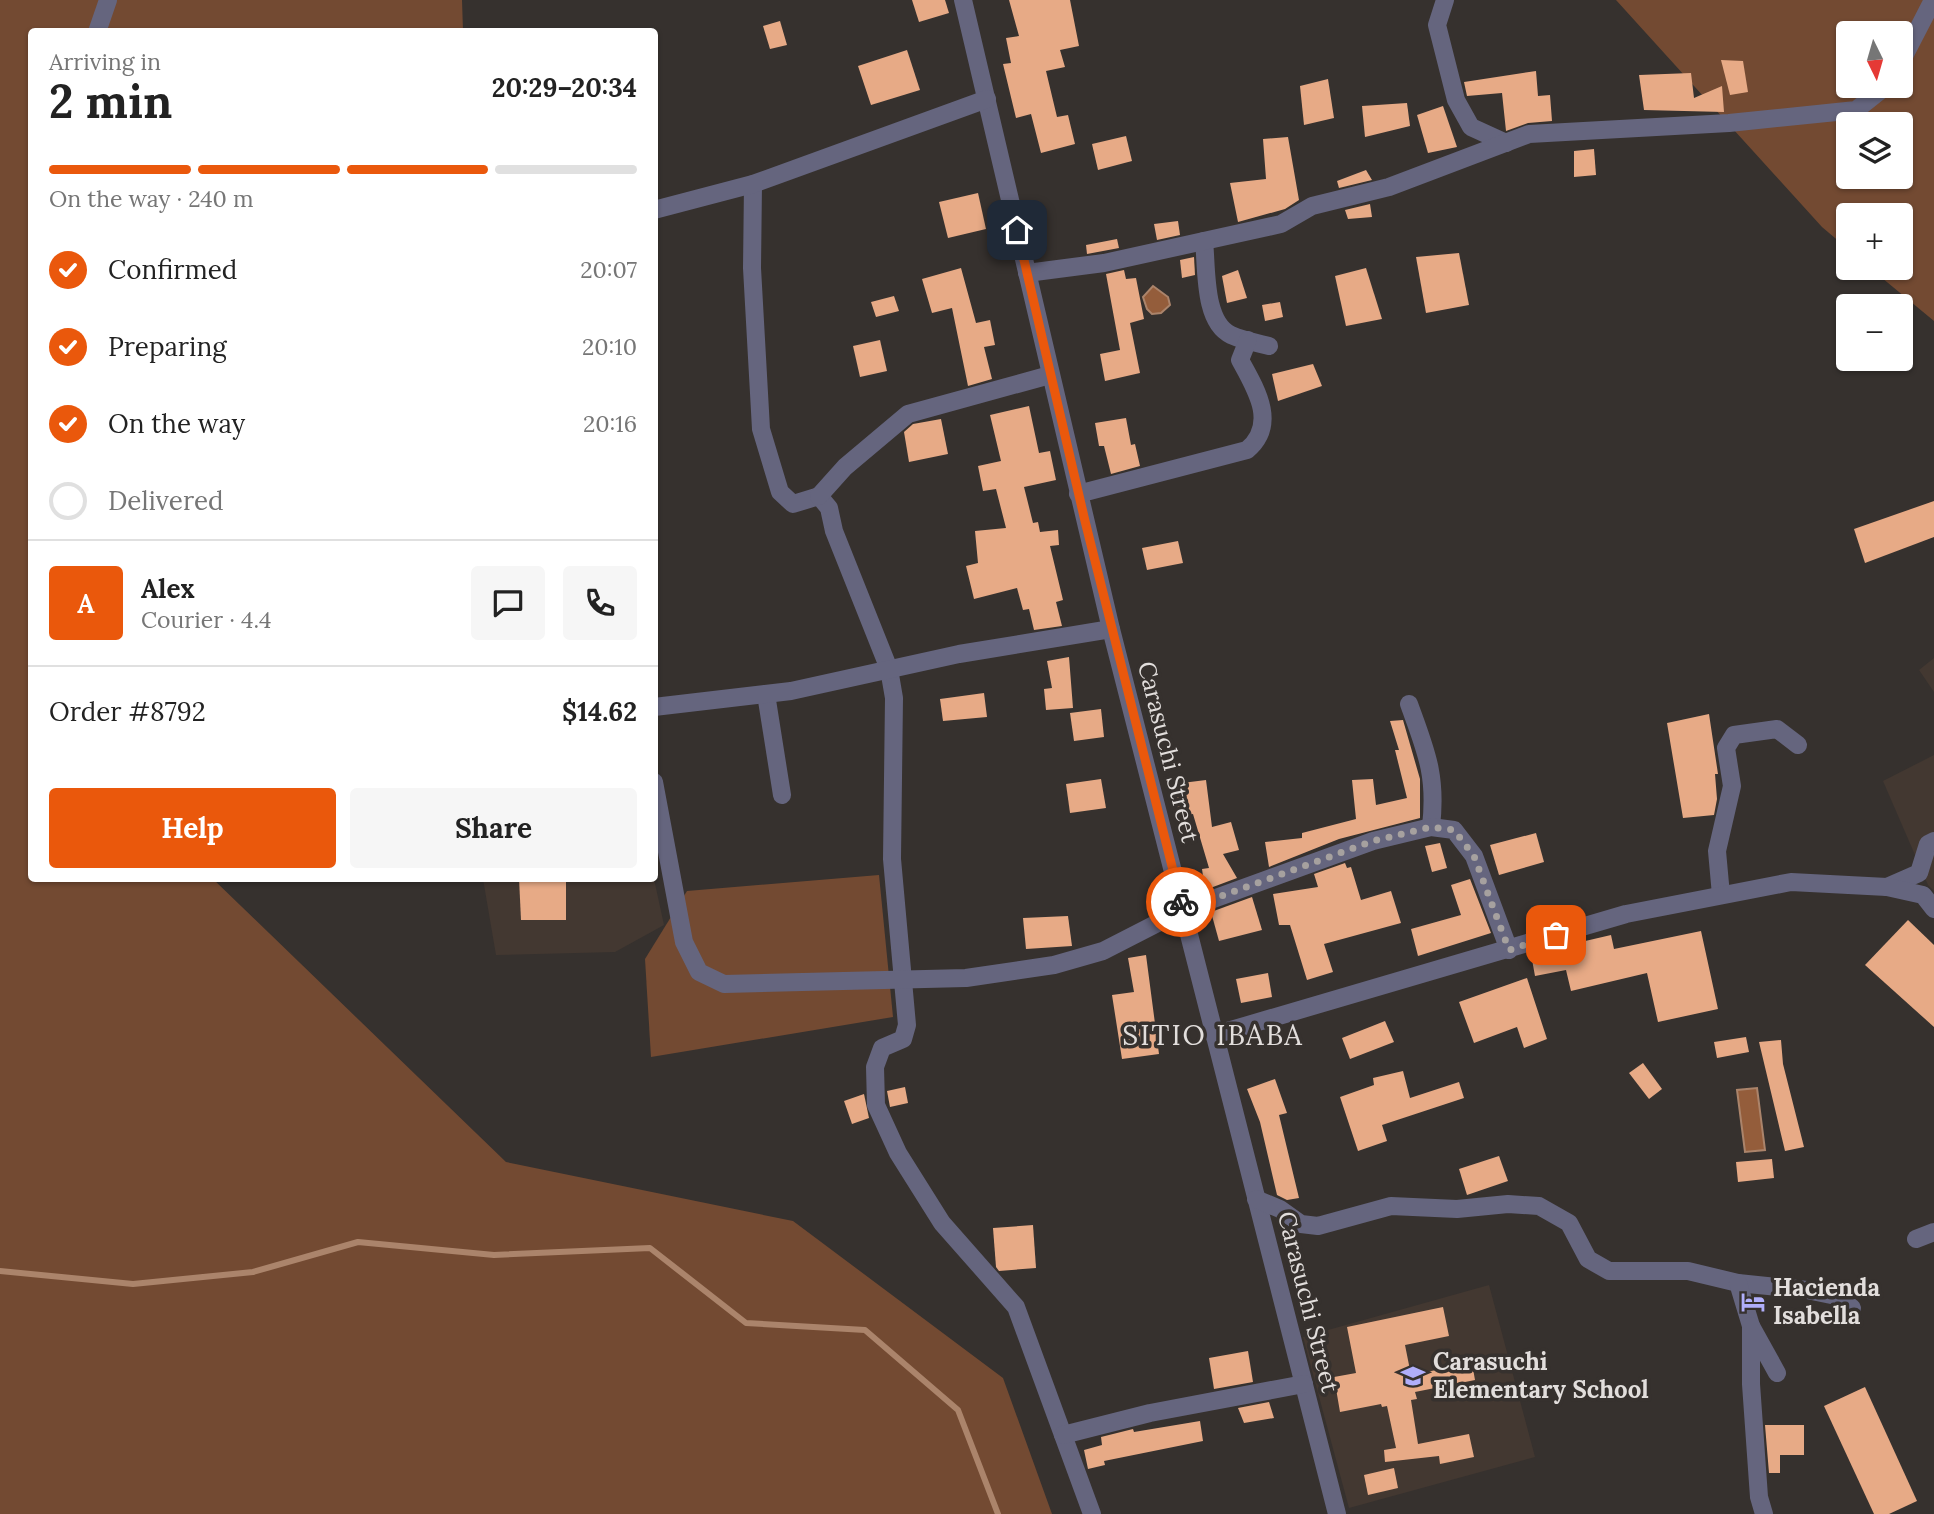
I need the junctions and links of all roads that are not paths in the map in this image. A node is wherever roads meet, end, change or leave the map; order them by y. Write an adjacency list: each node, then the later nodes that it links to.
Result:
1 (108, 0): 5 (street)
2 (963, 0): 8 (street, Carasuchi Street)
3 (1445, 0): 9 (street)
4 (1933, 0): 6 (street)
5 (98, 28)
6 (1913, 39)
7 (1871, 98): 9 (street)
8 (987, 99): 10 (street); 13 (street, Carasuchi Street)
9 (1506, 143): 12 (street)
10 (753, 184): 11 (street); 18 (street)
11 (658, 209)
12 (1204, 241): 13 (street); 14 (street)
13 (1027, 273): 16 (street, Carasuchi Street)
14 (1248, 340): 15 (street); 17 (street)
15 (1269, 346)
16 (1050, 375): 17 (street, Carasuchi Street); 18 (street)
17 (1078, 494): 19 (street, Carasuchi Street)
18 (819, 496): 20 (street)
19 (1111, 629): 20 (street); 32 (street, Carasuchi Street)
20 (890, 669): 21 (street); 34 (street)
21 (766, 694): 23 (street); 25 (street)
22 (1409, 704): 27 (street)
23 (658, 707)
24 (1798, 745): 30 (street)
25 (782, 795)
26 (658, 803): 34 (street)
27 (1431, 827): 32 (street); 33 (street)
28 (1934, 841): 29 (street)
29 (1887, 887): 30 (street); 31 (street)
30 (1721, 895): 33 (street)
31 (1934, 909)
32 (1183, 910): 34 (street); 35 (street, Carasuchi Street)
33 (1509, 950): 35 (street)
34 (904, 981): 44 (street)
35 (1214, 1035): 36 (street, Carasuchi Street)
36 (1256, 1199): 39 (street); 43 (street, Carasuchi Street)
37 (1934, 1232): 38 (street)
38 (1916, 1239)
39 (1738, 1283): 40 (street); 41 (street)
40 (1852, 1308)
41 (1751, 1326): 42 (street); 47 (street)
42 (1777, 1373)
43 (1304, 1384): 44 (street); 46 (street, Carasuchi Street)
44 (1063, 1435): 45 (street)
45 (1092, 1514)
46 (1337, 1514)
47 (1764, 1514)

